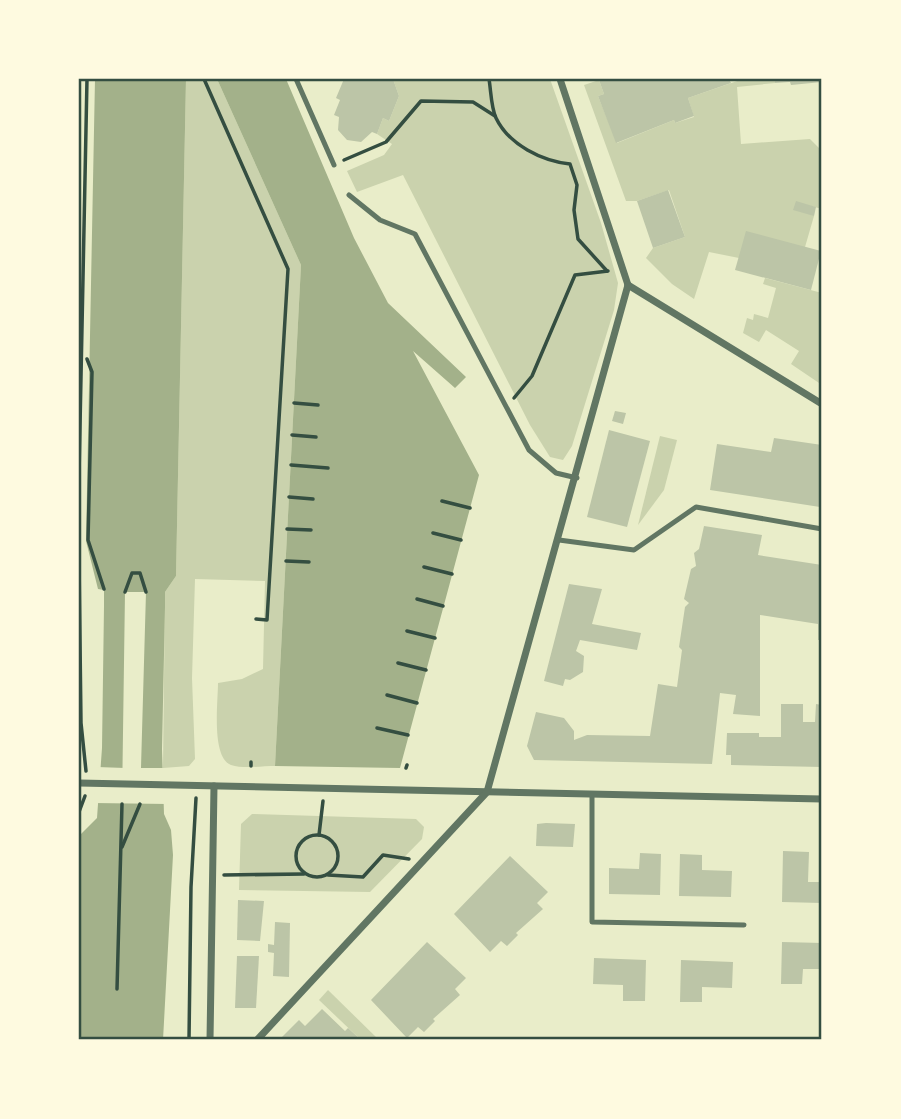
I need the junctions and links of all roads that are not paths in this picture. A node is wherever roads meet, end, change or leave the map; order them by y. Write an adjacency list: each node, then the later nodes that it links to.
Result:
1 (296, 79): 3 (lane)
2 (559, 79): 5 (street)
3 (334, 164)
4 (349, 195): 7 (lane)
5 (628, 285): 6 (street); 7 (street)
6 (822, 404)
7 (577, 478): 9 (street)
8 (822, 529): 9 (lane)
9 (559, 540): 12 (street)
10 (79, 783): 11 (street)
11 (214, 786): 12 (street); 16 (street)
12 (487, 792): 13 (street); 17 (street)
13 (592, 794): 14 (street); 15 (lane)
14 (822, 799)
15 (744, 925)
16 (210, 1040)
17 (257, 1040)

